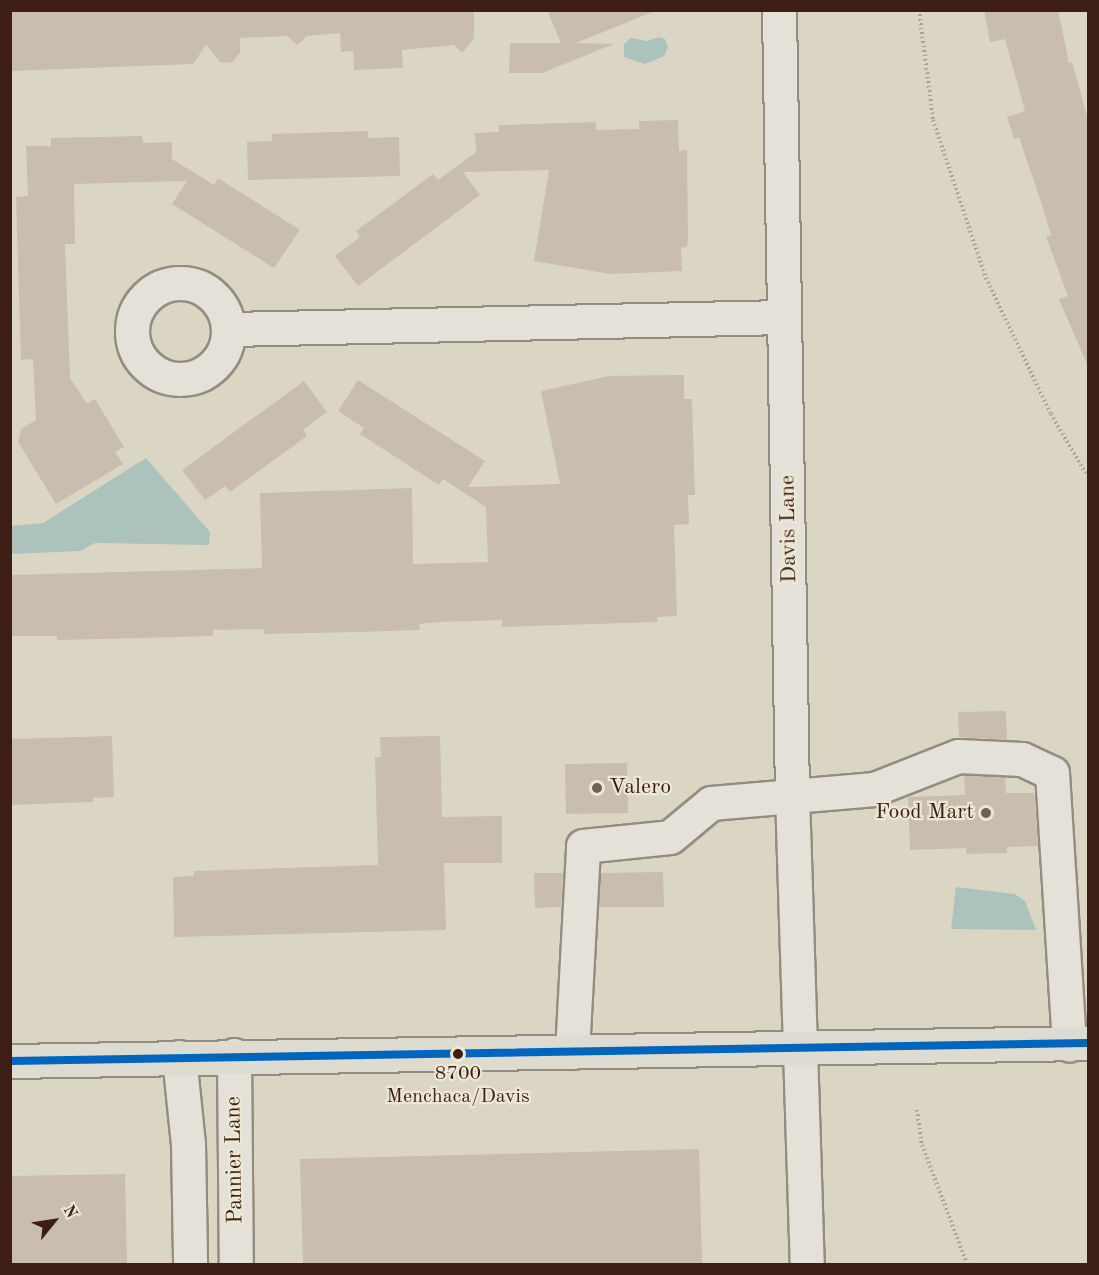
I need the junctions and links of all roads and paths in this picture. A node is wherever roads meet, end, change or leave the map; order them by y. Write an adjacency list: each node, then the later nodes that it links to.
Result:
1 (779, 10): 3 (street, Davis Lane)
2 (919, 10): 5 (path)
3 (783, 317): 4 (street); 6 (street, Davis Lane)
4 (230, 329)
5 (1089, 477)
6 (792, 794): 7 (street); 8 (street, Davis Lane); 9 (street)
7 (1079, 1043): 8 (main road)
8 (801, 1048): 9 (main road); 16 (street, Davis Lane)
9 (572, 1052): 10 (main road)
10 (234, 1055): 11 (main road); 15 (street, Pannier Lane)
11 (179, 1057): 12 (main road); 14 (street, Pannier Lane)
12 (10, 1061)
13 (917, 1110): 17 (path)
14 (190, 1264)
15 (236, 1264)
16 (807, 1264)
17 (967, 1264)

